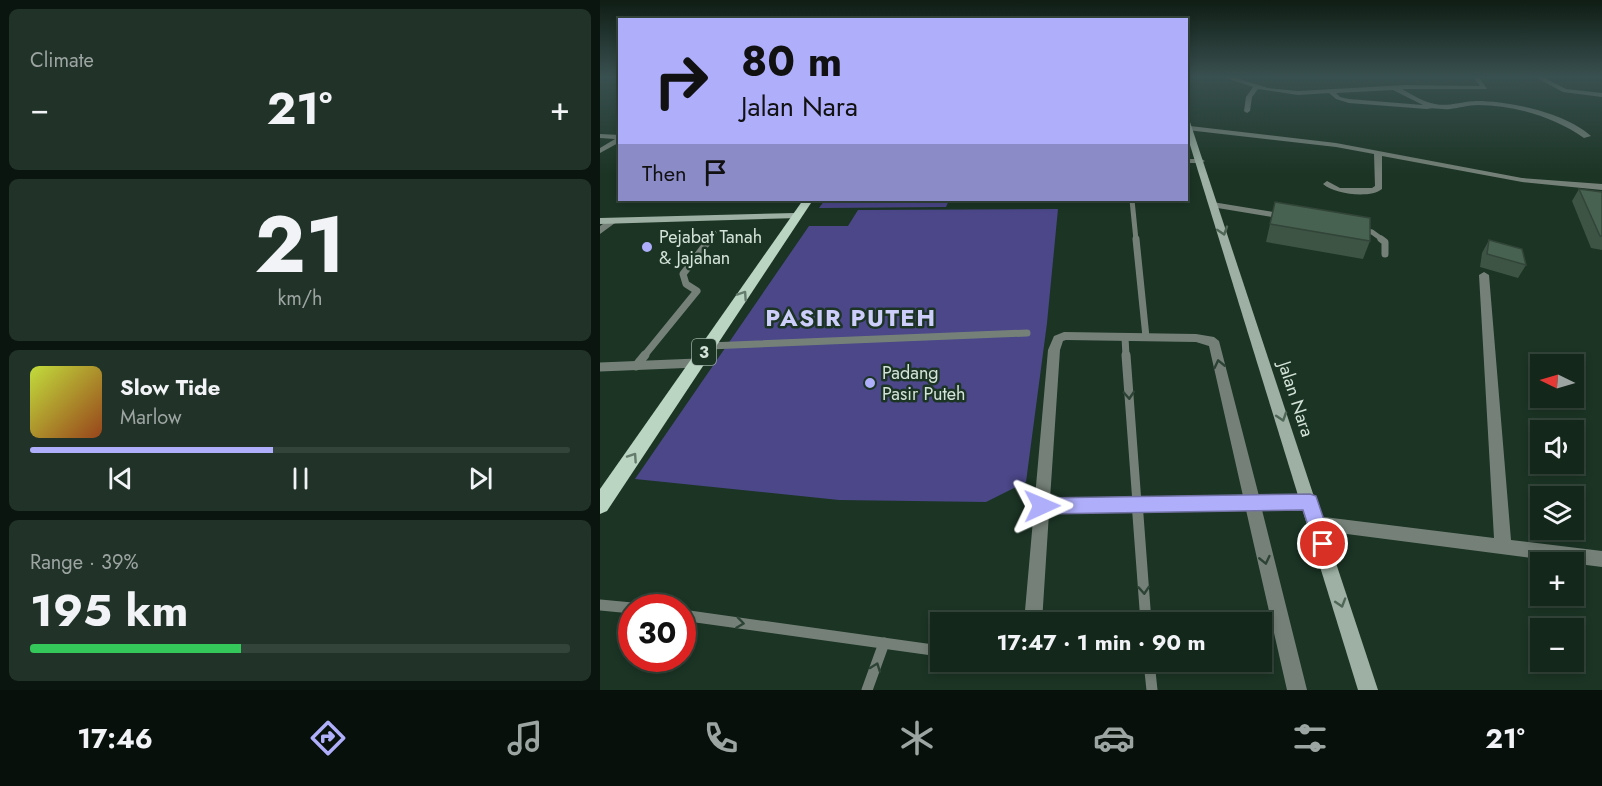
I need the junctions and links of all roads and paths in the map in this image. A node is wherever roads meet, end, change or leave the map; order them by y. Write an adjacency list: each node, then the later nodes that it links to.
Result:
1 (1513, 109): 4 (street)
2 (1188, 123): 8 (street); 9 (main road, Jalan Nara)
3 (600, 136): 5 (street)
4 (1587, 136)
5 (618, 138)
6 (618, 139): 7 (street)
7 (600, 151)
8 (1378, 152): 10 (street); 11 (street)
9 (1193, 158): 14 (main road, Jalan Nara)
10 (1327, 184)
11 (1602, 187)
12 (807, 201): 15 (main road, 3)
13 (1132, 201): 26 (lane)
14 (1215, 205): 16 (lane); 31 (main road, Jalan Nara, one-way to 31)
15 (796, 216): 17 (main road); 27 (main road, 3, one-way to 15)
16 (1293, 218)
17 (612, 220): 18 (main road); 20 (street)
18 (600, 221)
19 (1350, 228): 22 (lane)
20 (600, 231)
21 (714, 232): 29 (lane)
22 (1385, 254)
23 (1484, 275): 37 (street)
24 (1027, 333): 27 (lane)
25 (1125, 337): 26 (street); 34 (lane, one-way to 34); 35 (street)
26 (1146, 337): 32 (street, one-way to 26)
27 (709, 346): 28 (main road, 3)
28 (697, 363): 29 (lane); 33 (main road, 3, one-way to 28)
29 (636, 366): 30 (lane)
30 (600, 367)
31 (1310, 502): 32 (street); 36 (main road, Jalan Nara)
32 (1252, 503): 34 (street); 49 (street, one-way to 49)
33 (600, 505)
34 (1137, 505): 35 (street); 42 (lane, one-way to 42)
35 (1042, 506): 41 (street)
36 (1316, 523): 37 (street); 50 (main road, Jalan Nara, one-way to 50)
37 (1503, 547): 38 (street)
38 (1602, 559)
39 (600, 605): 40 (lane)
40 (618, 607)
41 (1034, 612)
42 (1145, 612)
43 (696, 617): 44 (lane, one-way to 44)
44 (884, 643): 45 (lane); 47 (lane, one-way to 44)
45 (930, 650)
46 (1150, 672): 48 (lane)
47 (867, 690)
48 (1152, 690)
49 (1297, 690)
50 (1368, 690)

